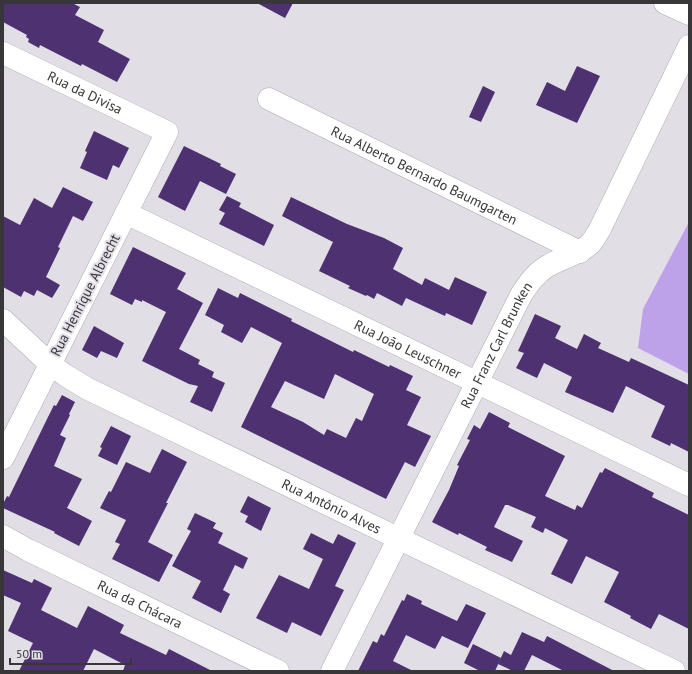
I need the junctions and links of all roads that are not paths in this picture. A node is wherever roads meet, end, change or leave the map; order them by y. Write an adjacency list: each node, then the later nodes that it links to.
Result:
1 (665, 3): 2 (street)
2 (689, 14)
3 (689, 46): 8 (street, Rua Franz Carl Brunken)
4 (3, 53): 6 (street, Rua da Divisa)
5 (269, 99): 8 (street, Rua Alberto Bernardo Baumgarten)
6 (167, 132): 7 (street, Rua Henrique Albrecht)
7 (126, 213): 10 (street, Rua Henrique Albrecht); 11 (street, Rua João Leuschner)
8 (580, 252): 11 (street, Rua Franz Carl Brunken)
9 (3, 320): 10 (street, Rua Antônio Alves)
10 (50, 364): 12 (street, Rua Henrique Albrecht); 15 (street, Rua Antônio Alves)
11 (476, 382): 13 (street, Rua João Leuschner); 15 (street, Rua Franz Carl Brunken)
12 (3, 458)
13 (689, 485)
14 (3, 536): 16 (street, Rua da Chácara)
15 (398, 538): 17 (street, Rua Franz Carl Brunken); 18 (street, Rua Antônio Alves)
16 (278, 671)
17 (332, 671)
18 (674, 671)

